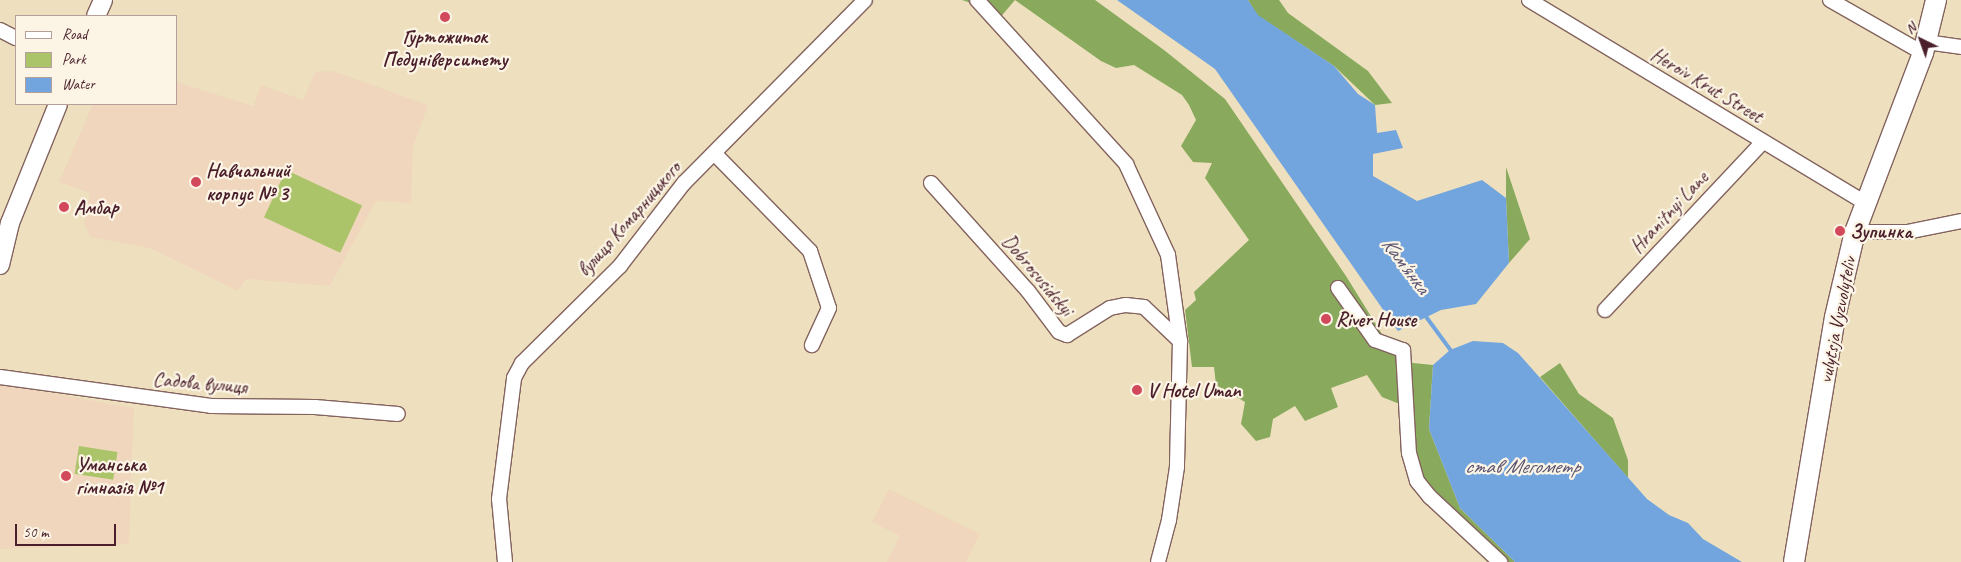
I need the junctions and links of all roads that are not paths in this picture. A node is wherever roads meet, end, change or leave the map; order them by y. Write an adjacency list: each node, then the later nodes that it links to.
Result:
1 (103, 0): 7 (street)
2 (865, 0): 14 (street, вулиця Комарницького)
3 (977, 0): 22 (street)
4 (1529, 0): 13 (street, Heroiv Krut Street)
5 (1830, 0): 11 (street)
6 (1936, 0): 11 (main road, vulytsja Vyzvolyteliv)
7 (96, 15)
8 (0, 30): 9 (street)
9 (15, 38)
10 (1961, 47): 11 (street)
11 (1925, 48): 16 (main road, vulytsja Vyzvolyteliv)
12 (58, 105): 19 (street)
13 (1763, 142): 16 (street, Heroiv Krut Street); 21 (street, Hranitnyi Lane)
14 (716, 154): 23 (street); 26 (street, вулиця Комарницького)
15 (931, 183): 22 (street, Dobrosusidskyi)
16 (1865, 203): 18 (main road, vulytsja Vyzvolyteliv)
17 (1961, 221): 18 (street)
18 (1855, 232): 29 (main road, vulytsja Vyzvolyteliv)
19 (0, 266)
20 (1338, 288): 28 (street)
21 (1605, 310)
22 (1180, 341): 27 (street)
23 (812, 345)
24 (0, 377): 25 (street, Садова вулиця)
25 (398, 414)
26 (505, 562)
27 (1158, 562)
28 (1500, 562)
29 (1794, 562)

